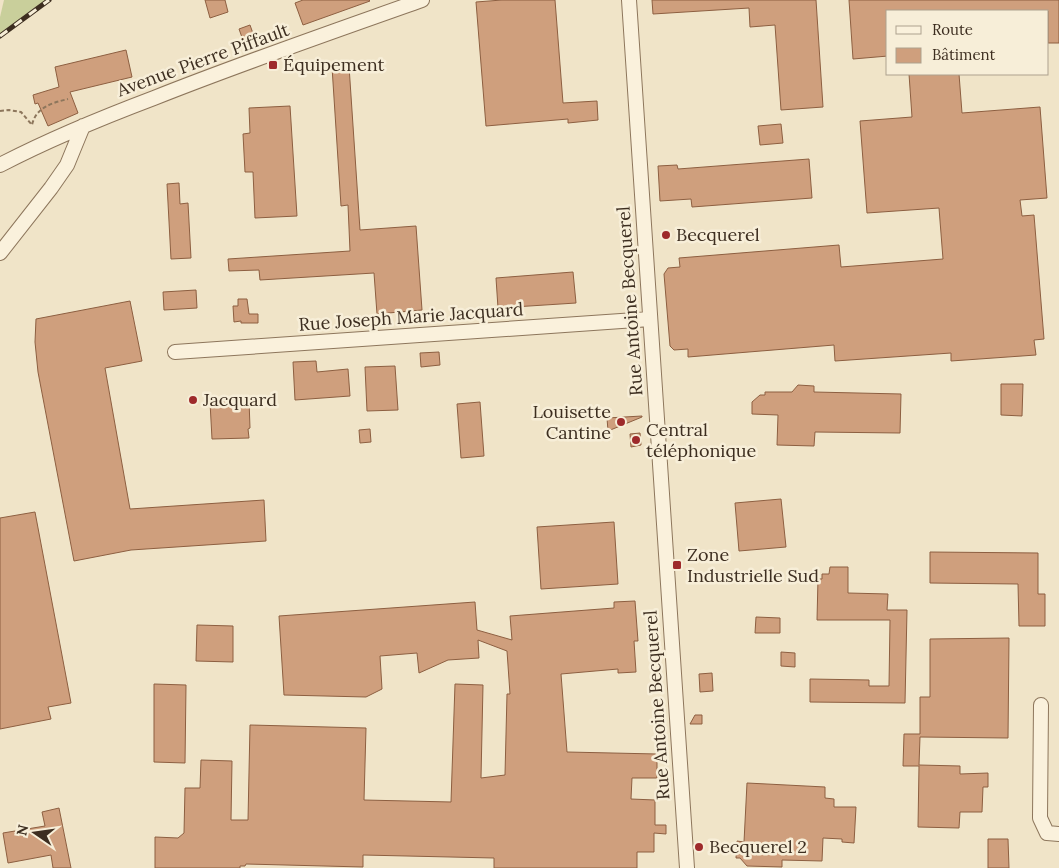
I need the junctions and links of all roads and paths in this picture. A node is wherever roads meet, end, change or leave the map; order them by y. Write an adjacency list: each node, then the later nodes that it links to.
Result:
1 (422, 0): 5 (street, Avenue Pierre Piffault)
2 (629, 0): 8 (street, Rue Antoine Becquerel)
3 (68, 99): 4 (path)
4 (0, 111)
5 (83, 126): 6 (street, Avenue Pierre Piffault); 7 (street)
6 (0, 165)
7 (0, 252)
8 (650, 320): 9 (street, Rue Joseph Marie Jacquard); 12 (street, Rue Antoine Becquerel)
9 (175, 352)
10 (1041, 705): 11 (street)
11 (1059, 834)
12 (687, 868)

